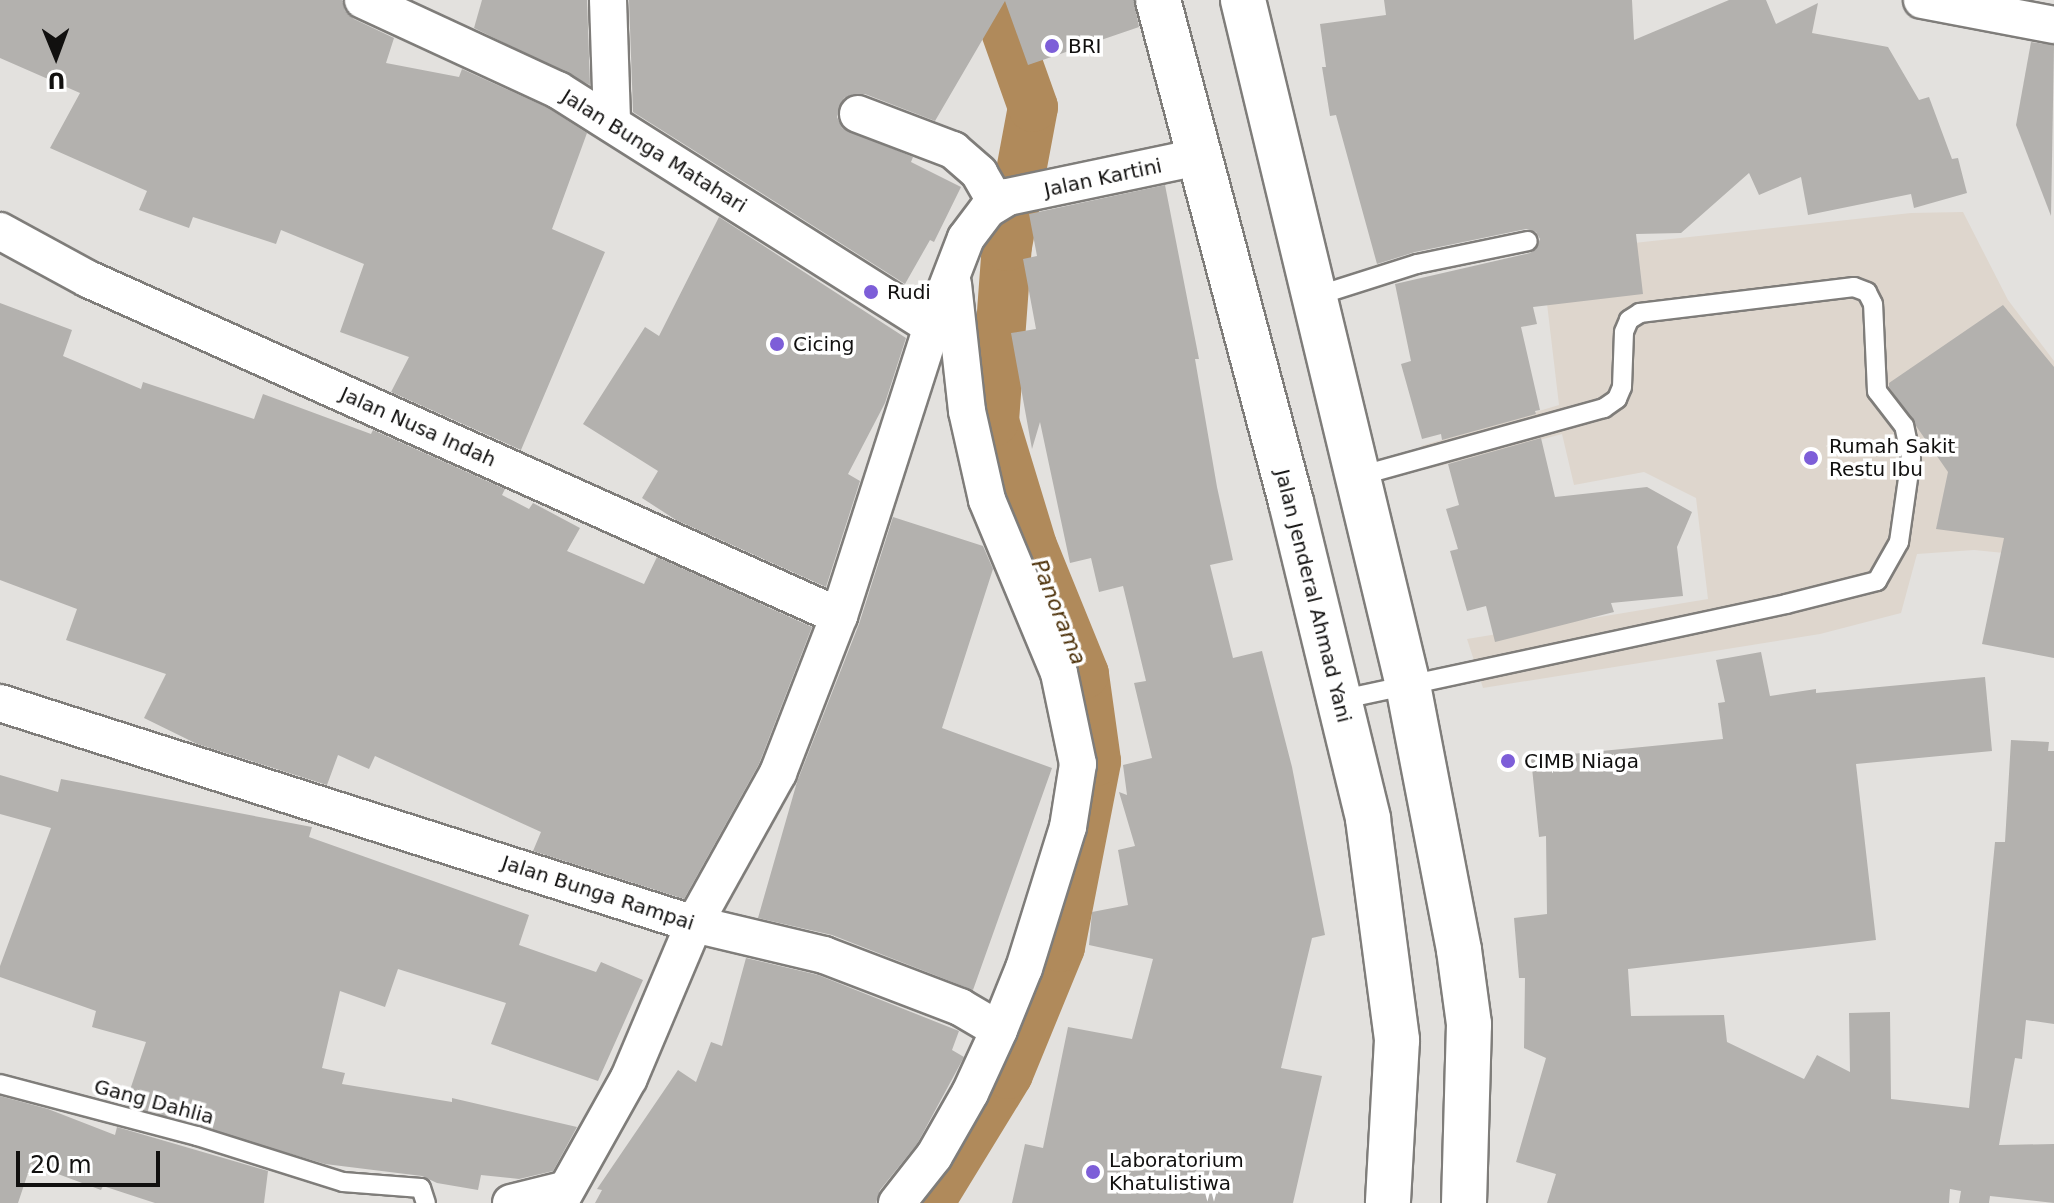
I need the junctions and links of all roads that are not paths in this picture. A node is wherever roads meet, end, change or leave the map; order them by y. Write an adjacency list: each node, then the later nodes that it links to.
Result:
1 (363, 0): 8 (street, Jalan Bunga Matahari)
2 (608, 0): 8 (street)
3 (1158, 0): 9 (main road, Jalan Jenderal Ahmad Yani)
4 (1243, 0): 14 (main road)
5 (1922, 0): 6 (street)
6 (2054, 25)
7 (858, 114): 10 (street)
8 (612, 121): 15 (street, Jalan Bunga Matahari)
9 (1198, 157): 10 (street, Jalan Kartini); 19 (main road, Jalan Jenderal Ahmad Yani)
10 (1002, 200): 13 (street)
11 (0, 231): 17 (street, Jalan Nusa Indah)
12 (1528, 241): 14 (lane)
13 (952, 274): 15 (street); 22 (street)
14 (1313, 297): 16 (main road)
15 (932, 326): 17 (street)
16 (1355, 477): 18 (main road); 18 (lane)
17 (839, 616): 21 (street)
18 (1408, 685): 19 (lane); 29 (main road)
19 (1339, 700): 28 (main road, Jalan Jenderal Ahmad Yani)
20 (0, 703): 21 (street, Jalan Bunga Rampai)
21 (694, 924): 22 (street, Jalan Bunga Rampai); 24 (street)
22 (999, 1030): 27 (street)
23 (0, 1084): 25 (lane, Gang Dahlia)
24 (561, 1196): 26 (street)
25 (426, 1203)
26 (511, 1203)
27 (897, 1203)
28 (1388, 1203)
29 (1464, 1203)

